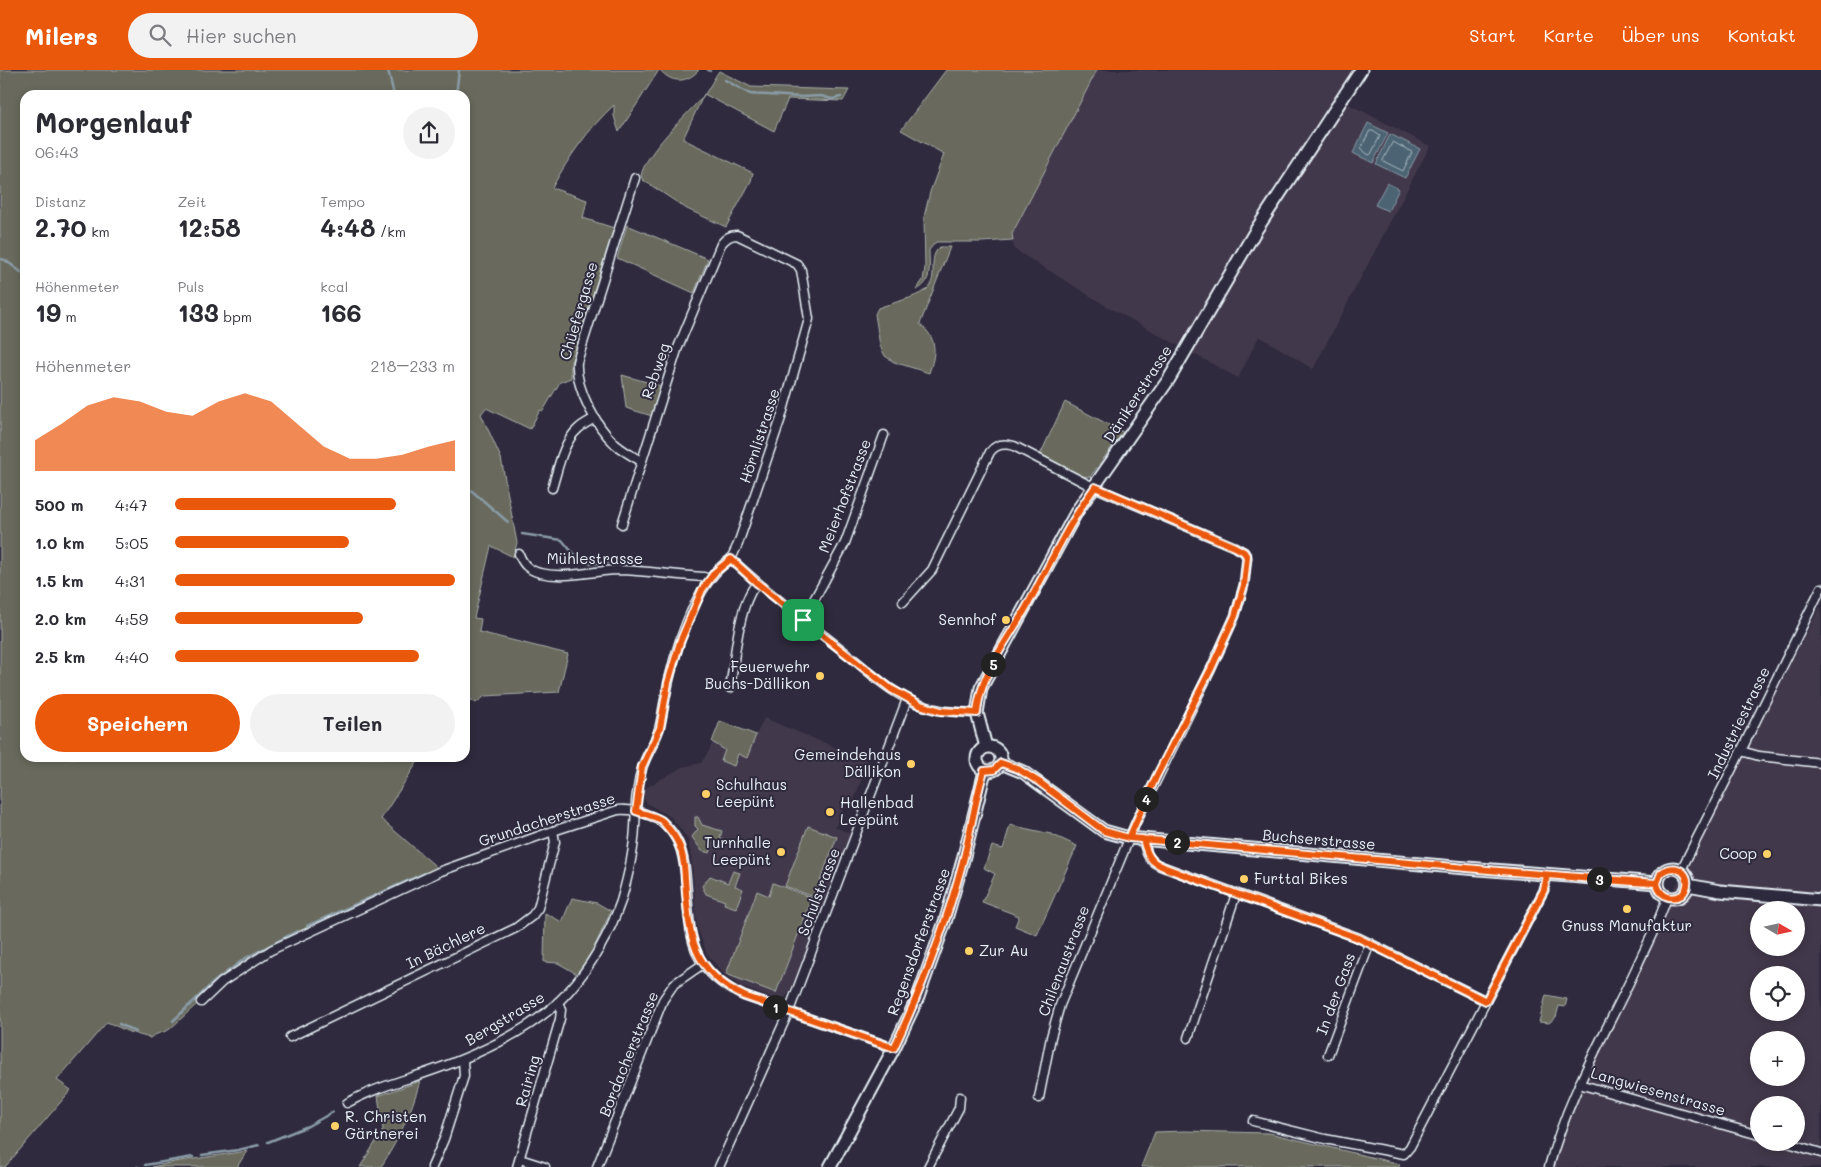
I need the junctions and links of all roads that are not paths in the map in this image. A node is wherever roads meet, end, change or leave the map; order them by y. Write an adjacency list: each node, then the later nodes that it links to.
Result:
1 (1362, 70): 7 (street, Dänikerstrasse)
2 (635, 178): 4 (street, Chüefergasse)
3 (809, 320): 6 (street, Rebweg); 11 (street, Hörnlistrasse)
4 (595, 418): 6 (street, Chüefergasse); 8 (street)
5 (884, 435): 16 (street, Meierhofstrasse)
6 (641, 460): 9 (street, Rebweg)
7 (1095, 487): 15 (street); 19 (street, Dänikerstrasse); 27 (street, Chilenaustrasse)
8 (552, 488)
9 (622, 524)
10 (519, 554): 12 (street, Mühlestrasse)
11 (731, 559): 12 (street, Bergstrasse); 13 (street)
12 (709, 579): 25 (street, Bergstrasse)
13 (757, 583): 16 (street); 17 (street)
14 (1821, 588): 21 (street, Industriestrasse)
15 (903, 602)
16 (803, 620): 18 (street)
17 (730, 688)
18 (907, 699): 19 (street); 41 (street, Schulstrasse)
19 (977, 713): 20 (street, Dänikerstrasse)
20 (986, 747): 22 (street); 24 (street)
21 (1741, 751): 23 (street); 29 (street, Industriestrasse)
22 (1001, 763): 24 (street); 27 (street, Buchserstrasse)
23 (1821, 763)
24 (984, 771): 44 (street, Regensdorferstrasse)
25 (636, 811): 26 (street, Grundacherstrasse); 37 (street, Grundacherstrasse); 40 (street, Bergstrasse)
26 (553, 831): 39 (street, Grundacherstrasse); 42 (street, In Bächlere)
27 (1129, 838): 28 (street, Buchserstrasse); 49 (street, Chilenaustrasse)
28 (1143, 839): 30 (street, Buchserstrasse); 33 (street)
29 (1681, 870): 31 (street); 32 (street)
30 (1547, 875): 31 (street, Buchserstrasse); 38 (street)
31 (1657, 883): 34 (street)
32 (1688, 885): 34 (street); 35 (street)
33 (1236, 894): 36 (street); 43 (street)
34 (1667, 897): 47 (street)
35 (1821, 900)
36 (1370, 943): 38 (street); 45 (street, In der Gass)
37 (702, 964): 41 (street, Grundacherstrasse); 58 (street, Bordacherstrasse)
38 (1486, 1001): 51 (street)
39 (201, 1002)
40 (558, 1002): 46 (street, Bergstrasse); 55 (street, Rairing)
41 (789, 1011): 44 (street, Grundacherstrasse); 59 (street, Schulstrasse)
42 (290, 1037)
43 (1188, 1038)
44 (894, 1048): 60 (street, Regensdorferstrasse)
45 (1328, 1055)
46 (463, 1060): 50 (street, Bergstrasse); 56 (street)
47 (1579, 1084): 52 (street, Langwiesenstrasse); 62 (street)
48 (960, 1097): 61 (street)
49 (1039, 1098)
50 (347, 1103)
51 (1253, 1121)
52 (1750, 1132)
53 (1805, 1148): 54 (street)
54 (1821, 1153)
55 (519, 1163): 57 (street)
56 (432, 1167)
57 (545, 1167)
58 (597, 1167)
59 (719, 1167)
60 (830, 1167)
61 (928, 1167)
62 (1549, 1167)

